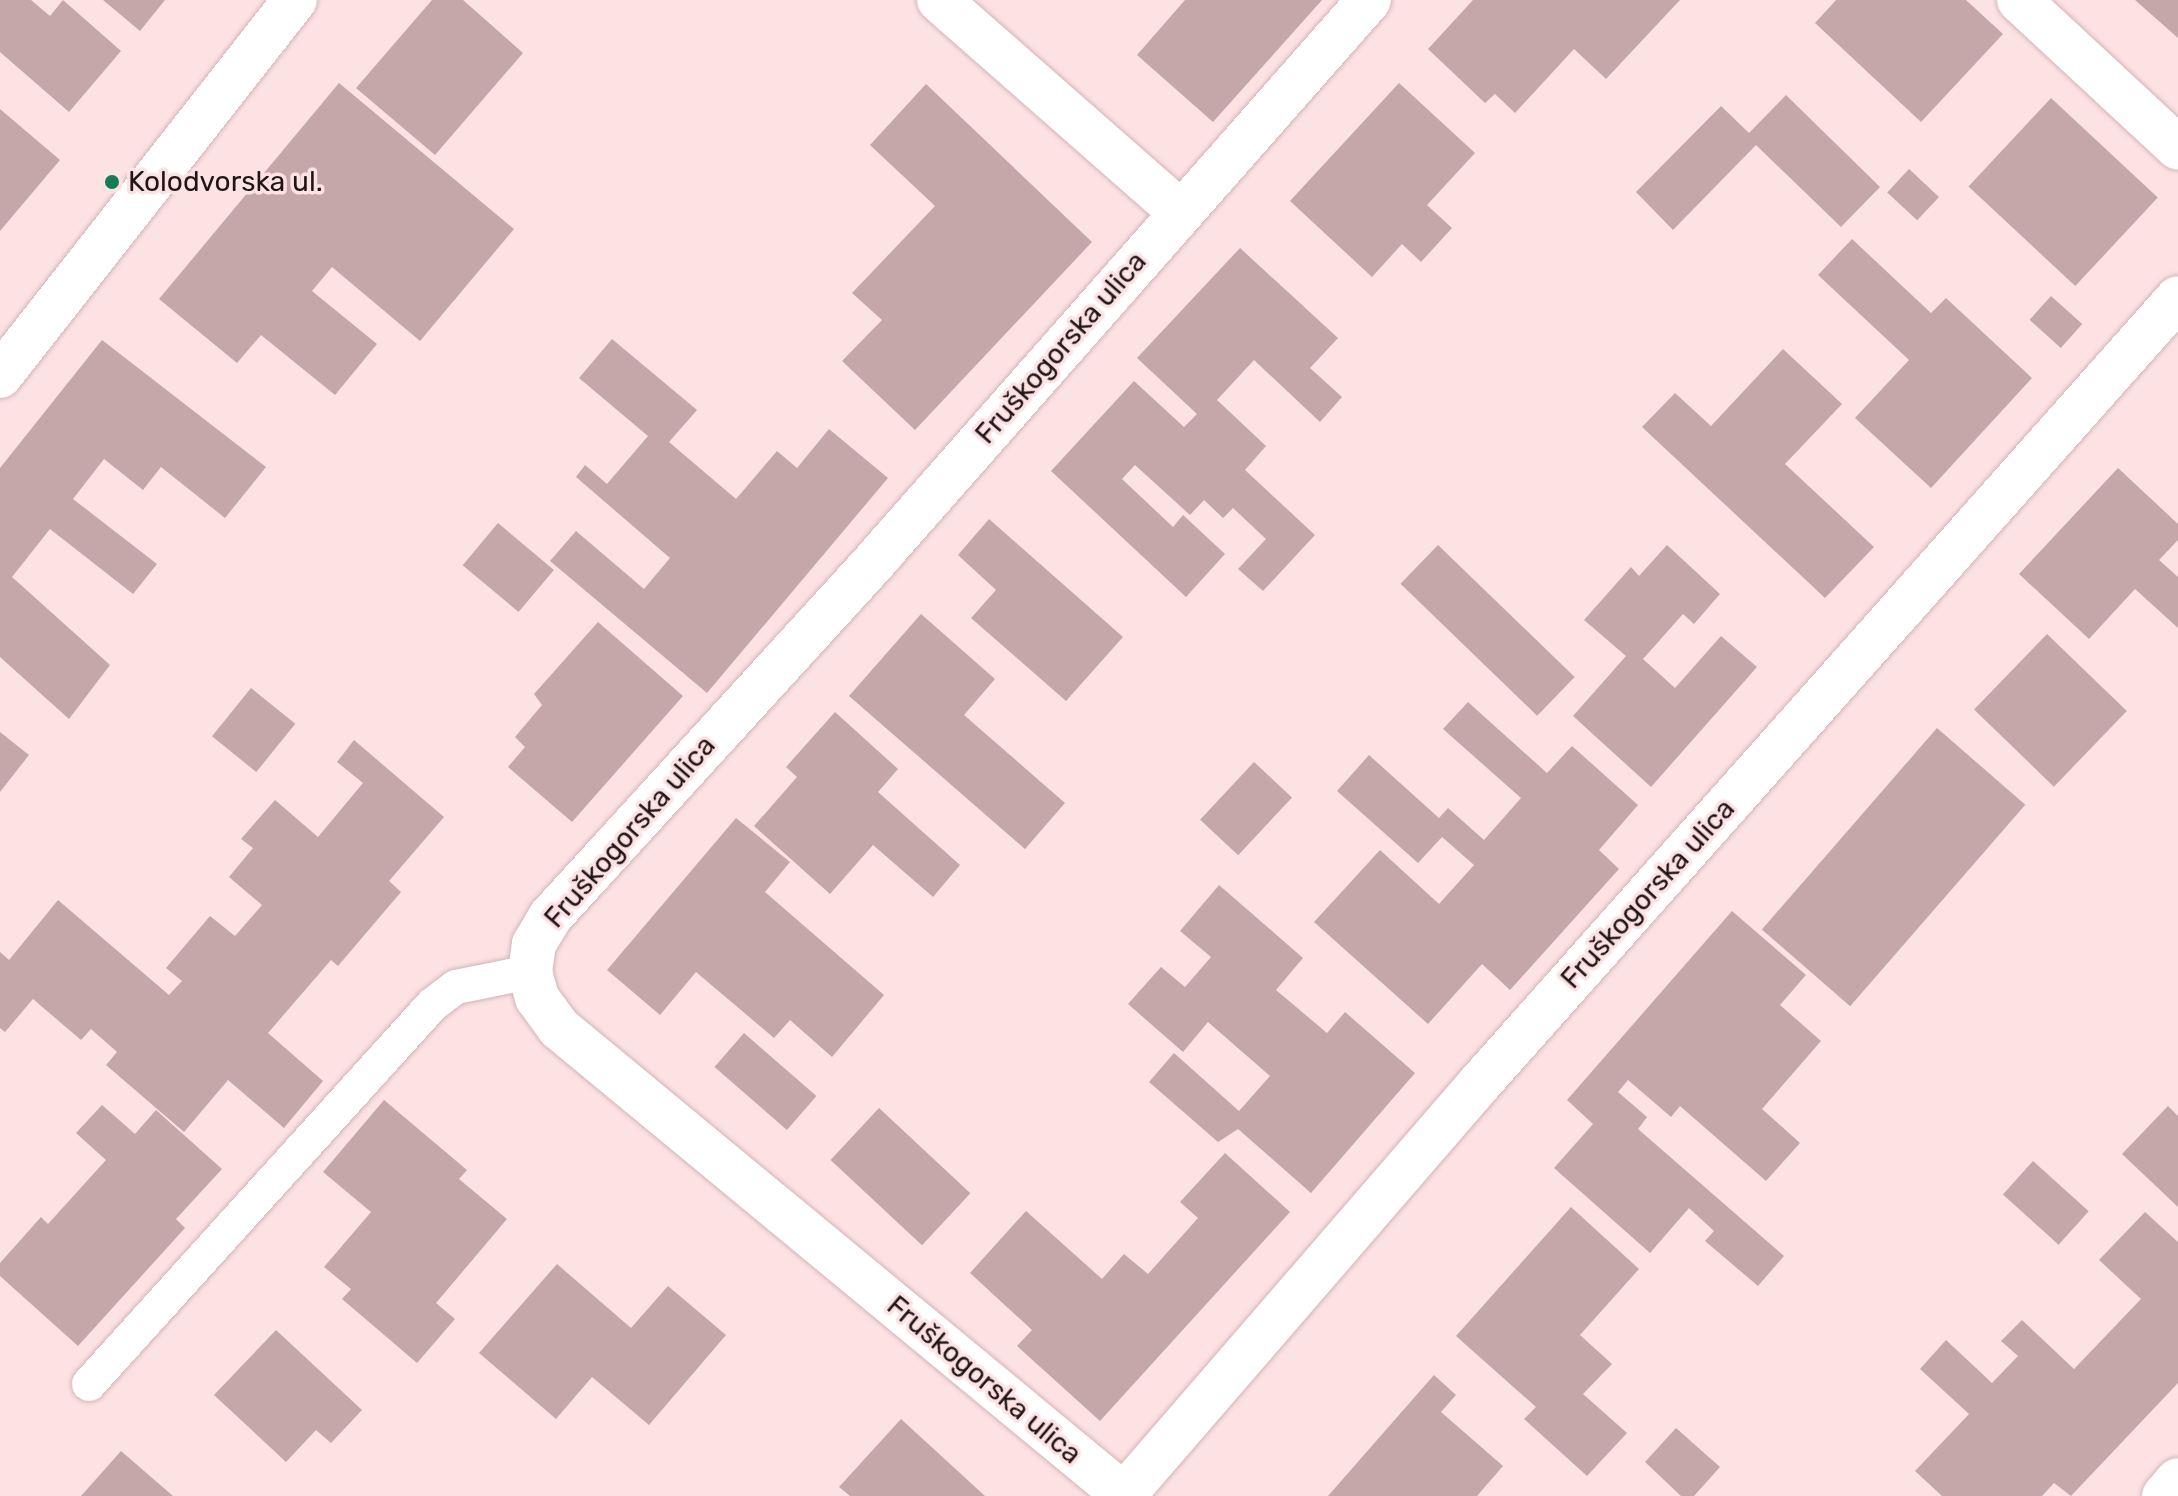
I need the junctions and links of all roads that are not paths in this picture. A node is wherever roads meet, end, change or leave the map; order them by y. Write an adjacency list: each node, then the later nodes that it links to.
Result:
1 (295, 0): 8 (street)
2 (939, 0): 6 (street)
3 (1369, 0): 6 (street, Fruškogorska ulica)
4 (2019, 0): 5 (street)
5 (2178, 148)
6 (1180, 212): 9 (street, Fruškogorska ulica)
7 (2178, 298): 12 (street, Fruškogorska ulica)
8 (0, 376)
9 (530, 972): 10 (lane); 12 (street, Fruškogorska ulica)
10 (89, 1384)
11 (2178, 1480): 13 (street)
12 (1124, 1496)
13 (2164, 1496)

